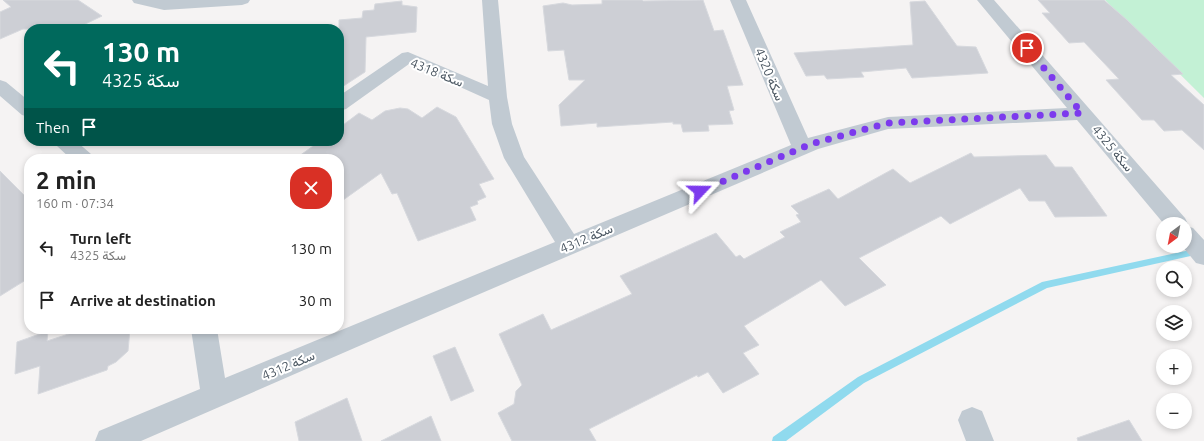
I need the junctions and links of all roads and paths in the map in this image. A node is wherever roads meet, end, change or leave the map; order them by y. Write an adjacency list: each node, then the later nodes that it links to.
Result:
1 (140, 0): 2 (street)
2 (242, 0)
3 (490, 0): 7 (street)
4 (738, 0): 12 (street, سكة 4320)
5 (985, 0): 10 (street, سكة 4325)
6 (0, 86): 9 (street)
7 (498, 97): 8 (street, سكة 4318); 16 (street)
8 (344, 102)
9 (24, 107)
10 (1082, 113): 12 (street, سكة 4312); 14 (street, سكة 4325)
11 (70, 146): 13 (street)
12 (802, 148): 16 (street, سكة 4312)
13 (78, 154)
14 (1171, 217)
15 (1192, 242): 17 (street)
16 (569, 246): 19 (street, سكة 4312)
17 (1204, 256)
18 (205, 334): 19 (street)
19 (215, 396): 20 (street, سكة 4312)
20 (109, 441)

